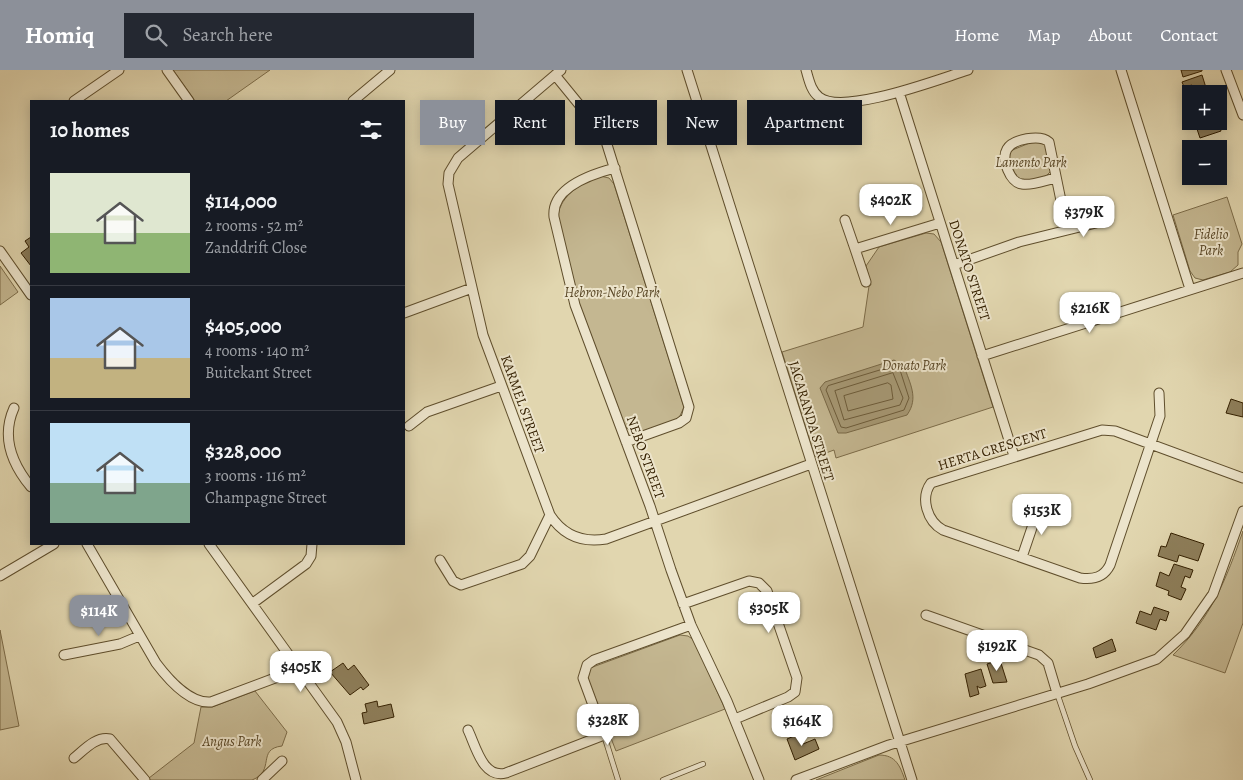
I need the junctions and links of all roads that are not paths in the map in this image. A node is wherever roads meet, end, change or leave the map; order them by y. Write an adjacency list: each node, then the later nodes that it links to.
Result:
1 (119, 70): 13 (street)
2 (167, 70): 14 (street)
3 (373, 70): 11 (street)
4 (390, 70): 11 (street)
5 (687, 70): 40 (street, JACARANDA STREET)
6 (806, 70): 12 (street)
7 (968, 70): 12 (street)
8 (1121, 70): 29 (street)
9 (1226, 70): 16 (street)
10 (558, 73): 17 (street); 28 (street, KARMEL STREET)
11 (380, 79): 15 (street)
12 (899, 92): 20 (street, DONATO STREET)
13 (75, 100)
14 (188, 100)
15 (354, 100)
16 (1243, 115)
17 (615, 168): 37 (street, NEBO STREET); 37 (street)
18 (1056, 178): 18 (street); 22 (street)
19 (846, 220): 23 (street)
20 (940, 223): 23 (street); 25 (street, DONATO STREET)
21 (1096, 223): 22 (street)
22 (1067, 230): 25 (street)
23 (855, 249): 27 (street)
24 (0, 251): 30 (street)
25 (954, 265): 32 (street, DONATO STREET)
26 (1243, 273): 29 (street)
27 (866, 282)
28 (472, 288): 31 (street); 33 (street, KARMEL STREET)
29 (1190, 290): 32 (street)
30 (30, 295)
31 (405, 313)
32 (982, 356): 39 (street, DONATO STREET)
33 (501, 386): 36 (street); 45 (street, KARMEL STREET)
34 (1159, 393): 38 (street)
35 (14, 408): 42 (street)
36 (408, 426)
37 (626, 442): 46 (street, NEBO STREET)
38 (1150, 445): 39 (street, HERTA CRESCENT); 41 (street, HERTA CRESCENT); 51 (street, HERTA CRESCENT)
39 (1014, 456): 51 (street, HERTA CRESCENT)
40 (811, 464): 46 (street, KARMEL STREET); 65 (street, JACARANDA STREET)
41 (1243, 478)
42 (30, 486)
43 (1039, 507): 51 (street)
44 (1243, 511): 61 (street)
45 (550, 515): 46 (street, KARMEL STREET); 52 (street)
46 (654, 522): 55 (street, NEBO STREET)
47 (52, 545): 53 (street)
48 (88, 545): 58 (street)
49 (210, 545): 54 (street)
50 (312, 545): 54 (street)
51 (1022, 557)
52 (440, 560)
53 (0, 576)
54 (252, 603): 60 (street)
55 (684, 604): 57 (street, NEBO STREET); 62 (street)
56 (926, 615): 61 (street)
57 (691, 625): 62 (street, NEBO STREET); 64 (street)
58 (139, 636): 59 (street); 60 (street)
59 (64, 655)
60 (299, 669): 71 (street)
61 (1057, 694): 65 (street); 77 (lane)
62 (735, 719): 74 (street, NEBO STREET)
63 (468, 730): 64 (street)
64 (604, 735): 72 (lane)
65 (899, 742): 75 (street); 76 (street, JACARANDA STREET)
66 (74, 758): 69 (street)
67 (282, 761): 70 (street)
68 (703, 764): 73 (lane)
69 (145, 780)
70 (262, 780)
71 (356, 780)
72 (618, 780)
73 (663, 780)
74 (758, 780)
75 (796, 780)
76 (912, 780)
77 (1090, 780)

